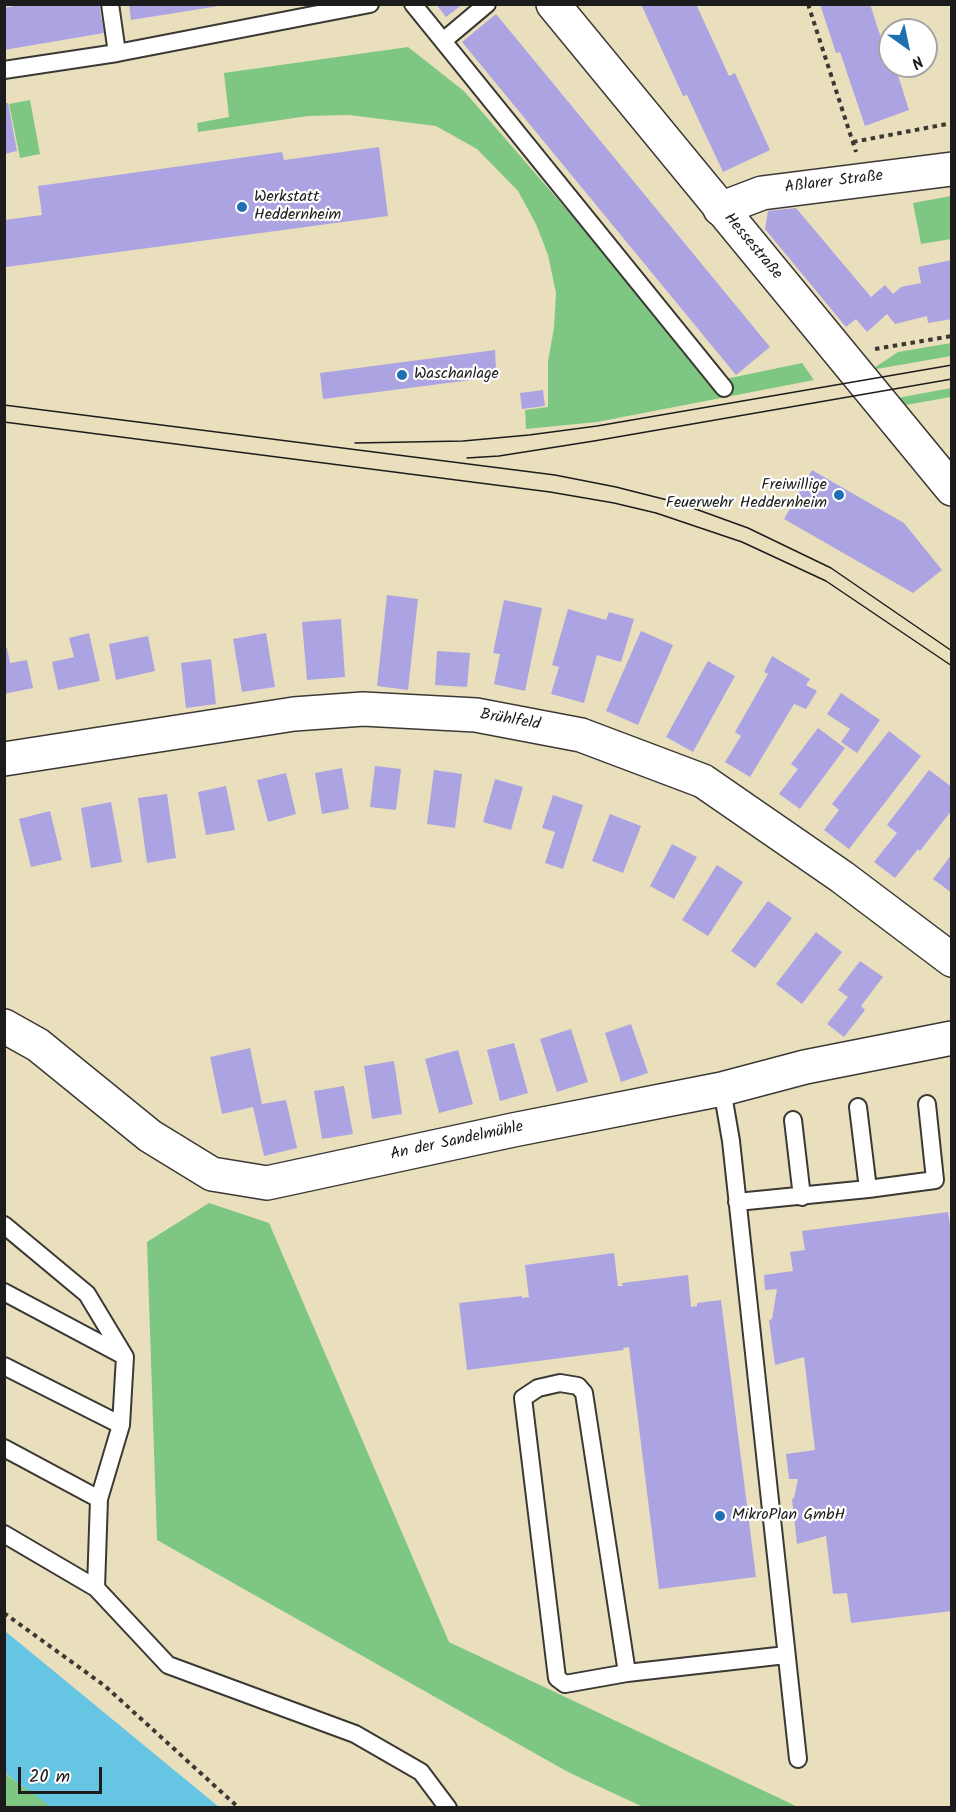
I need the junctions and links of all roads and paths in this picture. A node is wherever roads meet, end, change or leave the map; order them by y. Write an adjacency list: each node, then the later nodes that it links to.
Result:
1 (110, 4): 8 (lane)
2 (370, 4): 8 (lane)
3 (413, 4): 7 (lane)
4 (487, 4): 7 (lane)
5 (553, 4): 14 (street, Hessestraße)
6 (808, 4): 11 (path)
7 (443, 41): 17 (lane)
8 (117, 53): 9 (lane)
9 (4, 69)
10 (951, 123): 11 (path)
11 (853, 142): 13 (path)
12 (951, 169): 13 (street, Aßlarer Straße)
13 (865, 178): 14 (street, Aßlarer Straße)
14 (720, 209): 18 (street, Hessestraße)
15 (951, 336): 16 (path)
16 (871, 350)
17 (724, 388)
18 (951, 489)
19 (4, 759): 20 (street, Brühlfeld)
20 (951, 960)
21 (4, 1026): 23 (street, An der Sandelmühle)
22 (951, 1038): 23 (street, An der Sandelmühle)
23 (722, 1089): 29 (lane)
24 (927, 1104): 27 (lane)
25 (858, 1107): 27 (lane)
26 (793, 1120): 28 (lane)
27 (868, 1189): 28 (lane)
28 (801, 1197): 29 (lane)
29 (737, 1202): 40 (lane)
30 (4, 1225): 32 (lane)
31 (4, 1292): 32 (lane)
32 (125, 1356): 34 (lane)
33 (4, 1366): 34 (lane)
34 (121, 1425): 36 (lane)
35 (4, 1448): 36 (lane)
36 (99, 1499): 38 (lane)
37 (4, 1534): 38 (lane)
38 (96, 1588): 44 (lane)
39 (4, 1613): 43 (path)
40 (786, 1655): 41 (lane); 42 (lane)
41 (627, 1673): 41 (lane)
42 (798, 1759)
43 (239, 1808)
44 (448, 1808)

